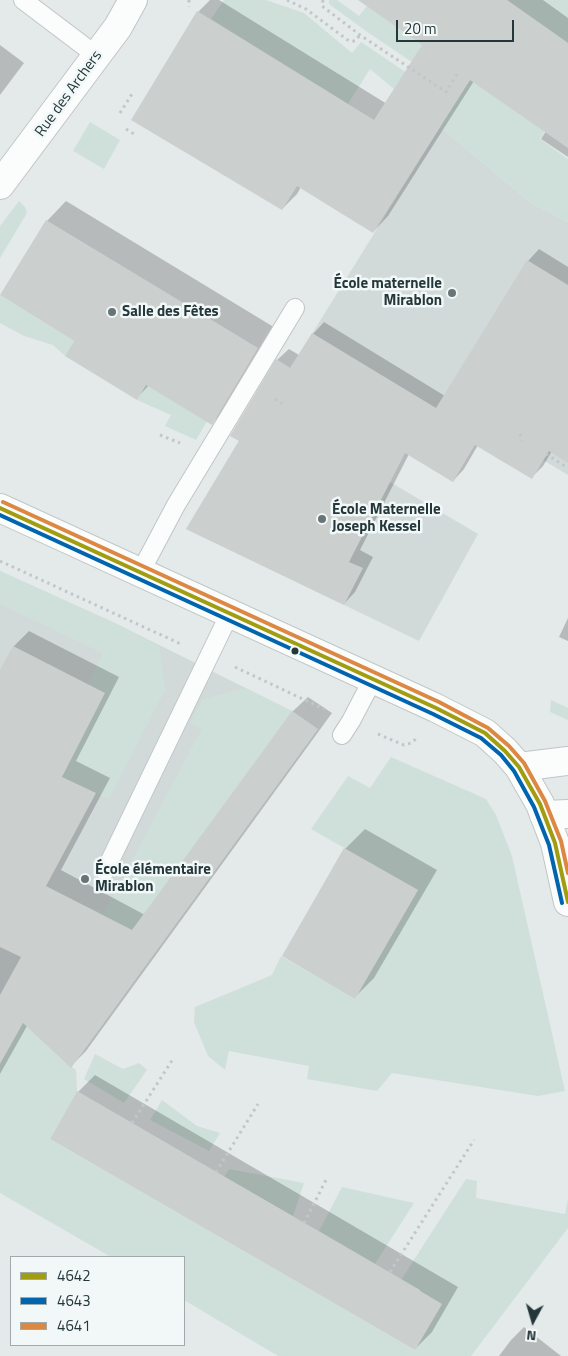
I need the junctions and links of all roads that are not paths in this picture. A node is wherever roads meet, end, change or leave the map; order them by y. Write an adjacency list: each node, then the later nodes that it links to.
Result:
1 (23, 0): 3 (lane)
2 (133, 0): 3 (main road, Rue des Archers)
3 (96, 56): 4 (main road, Rue des Archers)
4 (0, 185)
5 (295, 308): 7 (lane)
6 (0, 508): 7 (main road)
7 (141, 571): 8 (main road)
8 (230, 613): 9 (main road); 14 (lane)
9 (373, 679): 10 (lane); 12 (main road)
10 (342, 735)
11 (568, 761): 12 (main road)
12 (518, 767): 13 (main road)
13 (556, 814): 15 (main road)
14 (105, 871)
15 (568, 902)

